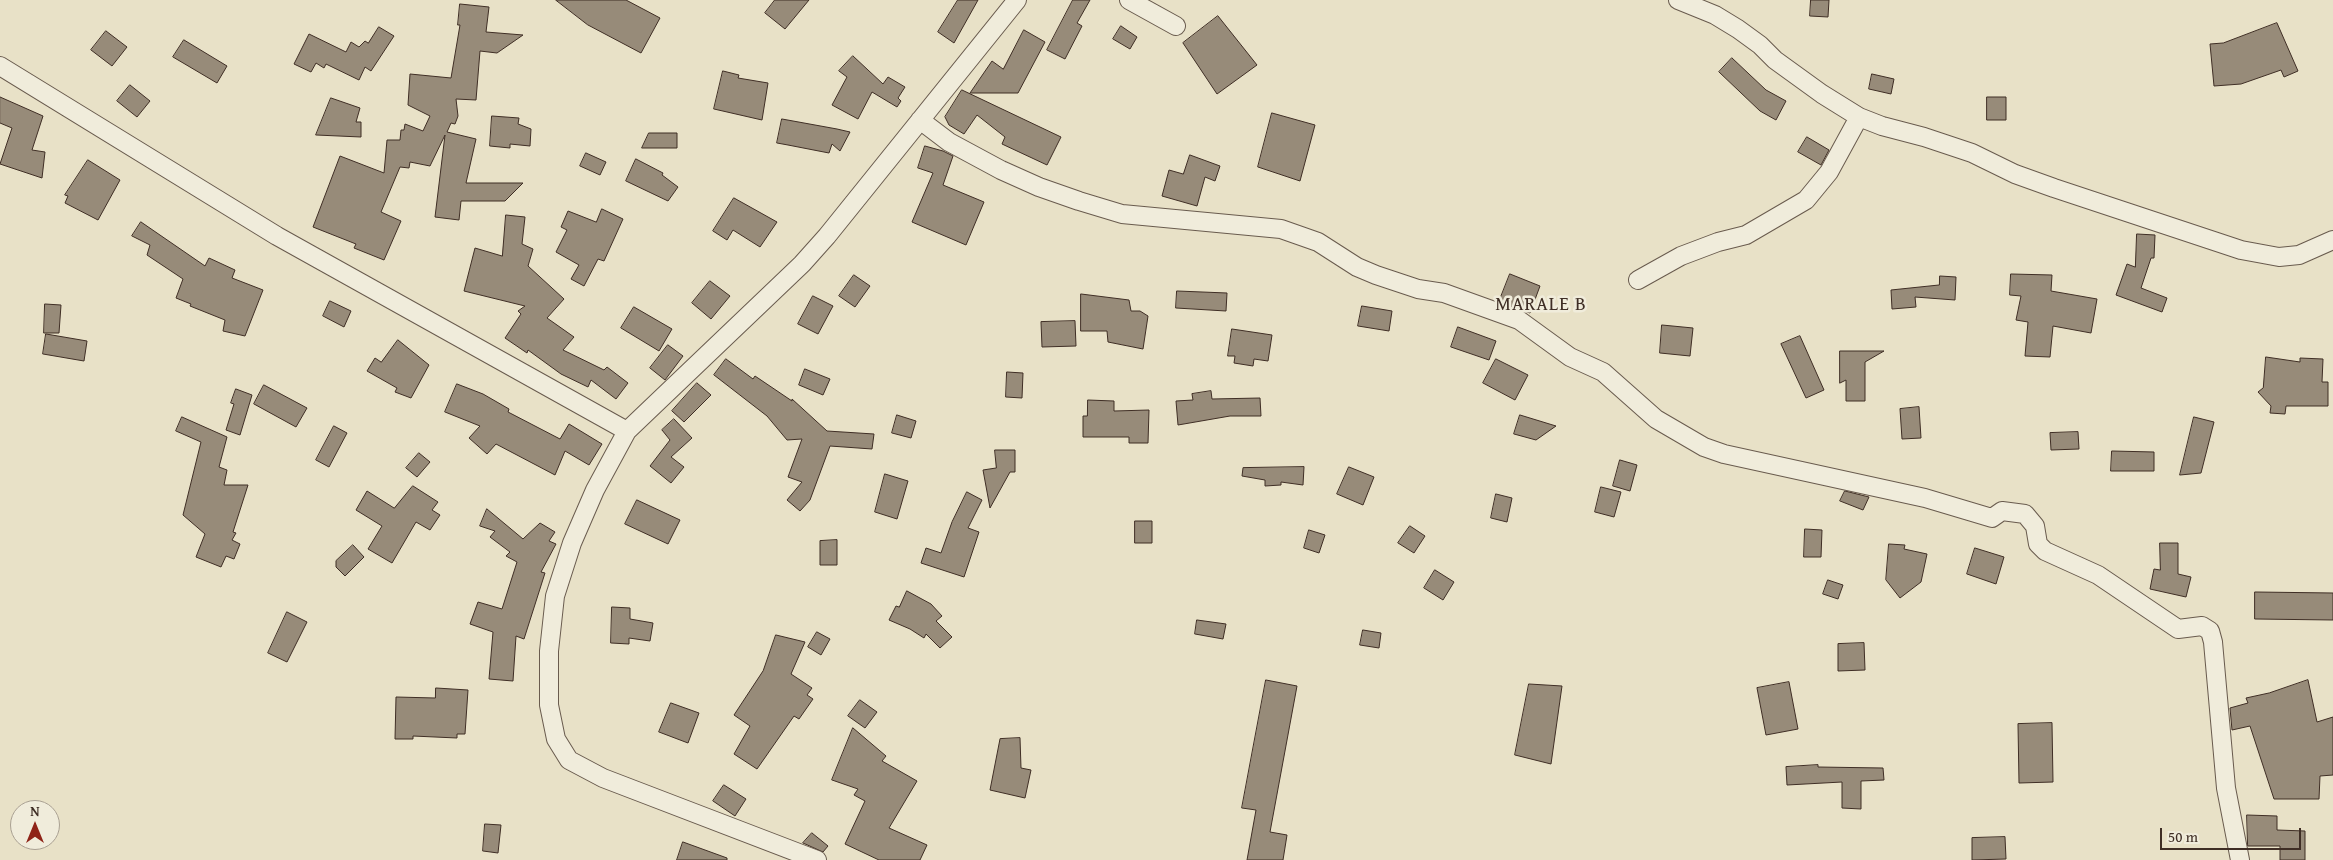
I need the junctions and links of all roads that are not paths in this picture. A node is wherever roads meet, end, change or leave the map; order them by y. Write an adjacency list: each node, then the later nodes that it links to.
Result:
1 (1017, 0): 7 (street)
2 (1129, 0): 4 (street)
3 (1678, 0): 6 (street)
4 (1176, 26)
5 (0, 66): 10 (street)
6 (1858, 117): 8 (street); 9 (street)
7 (920, 120): 10 (street); 12 (street)
8 (2333, 240)
9 (1638, 280)
10 (627, 431): 11 (street)
11 (817, 860)
12 (2240, 860)

